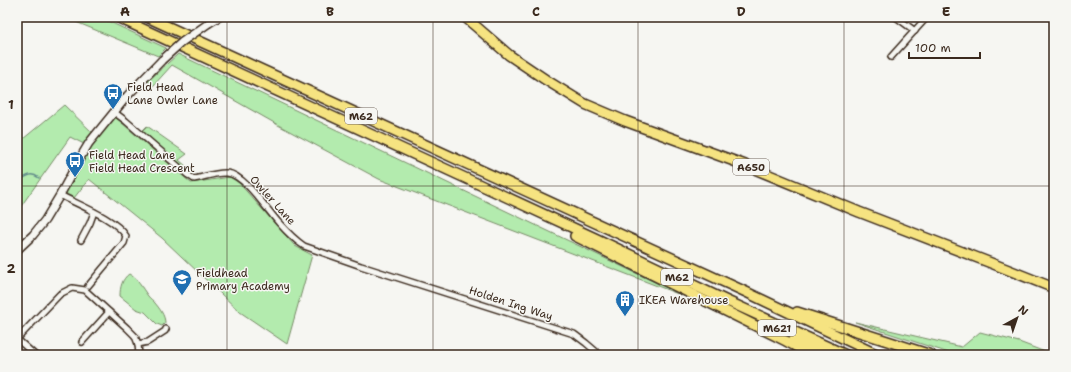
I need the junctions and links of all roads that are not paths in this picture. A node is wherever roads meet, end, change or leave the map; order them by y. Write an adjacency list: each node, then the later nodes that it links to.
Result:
1 (117, 17): 11 (highway, M62)
2 (147, 17): 19 (highway, M62)
3 (219, 17): 9 (main road, bridge)
4 (465, 17): 17 (highway, A650)
5 (896, 17): 7 (street)
6 (927, 17): 7 (street)
7 (915, 31): 8 (street)
8 (891, 57)
9 (114, 112): 10 (main road); 15 (street, Owler Lane)
10 (60, 195): 12 (street); 14 (main road)
11 (508, 198): 18 (highway, M62); 28 (highway, M62)
12 (94, 212): 13 (street); 16 (street)
13 (81, 240)
14 (17, 250)
15 (410, 281): 27 (street, Holden Ing Way)
16 (88, 286)
17 (1054, 288)
18 (727, 301): 29 (highway, M621); 30 (highway, M62)
19 (765, 301): 31 (highway, M62); 32 (highway, M621)
20 (109, 312): 22 (street); 23 (street); 24 (street)
21 (166, 329): 24 (street)
22 (17, 339): 25 (street)
23 (82, 342)
24 (138, 344): 26 (street)
25 (35, 355)
26 (140, 355)
27 (600, 355)
28 (812, 355)
29 (826, 355)
30 (846, 355)
31 (878, 355)
32 (931, 355)

